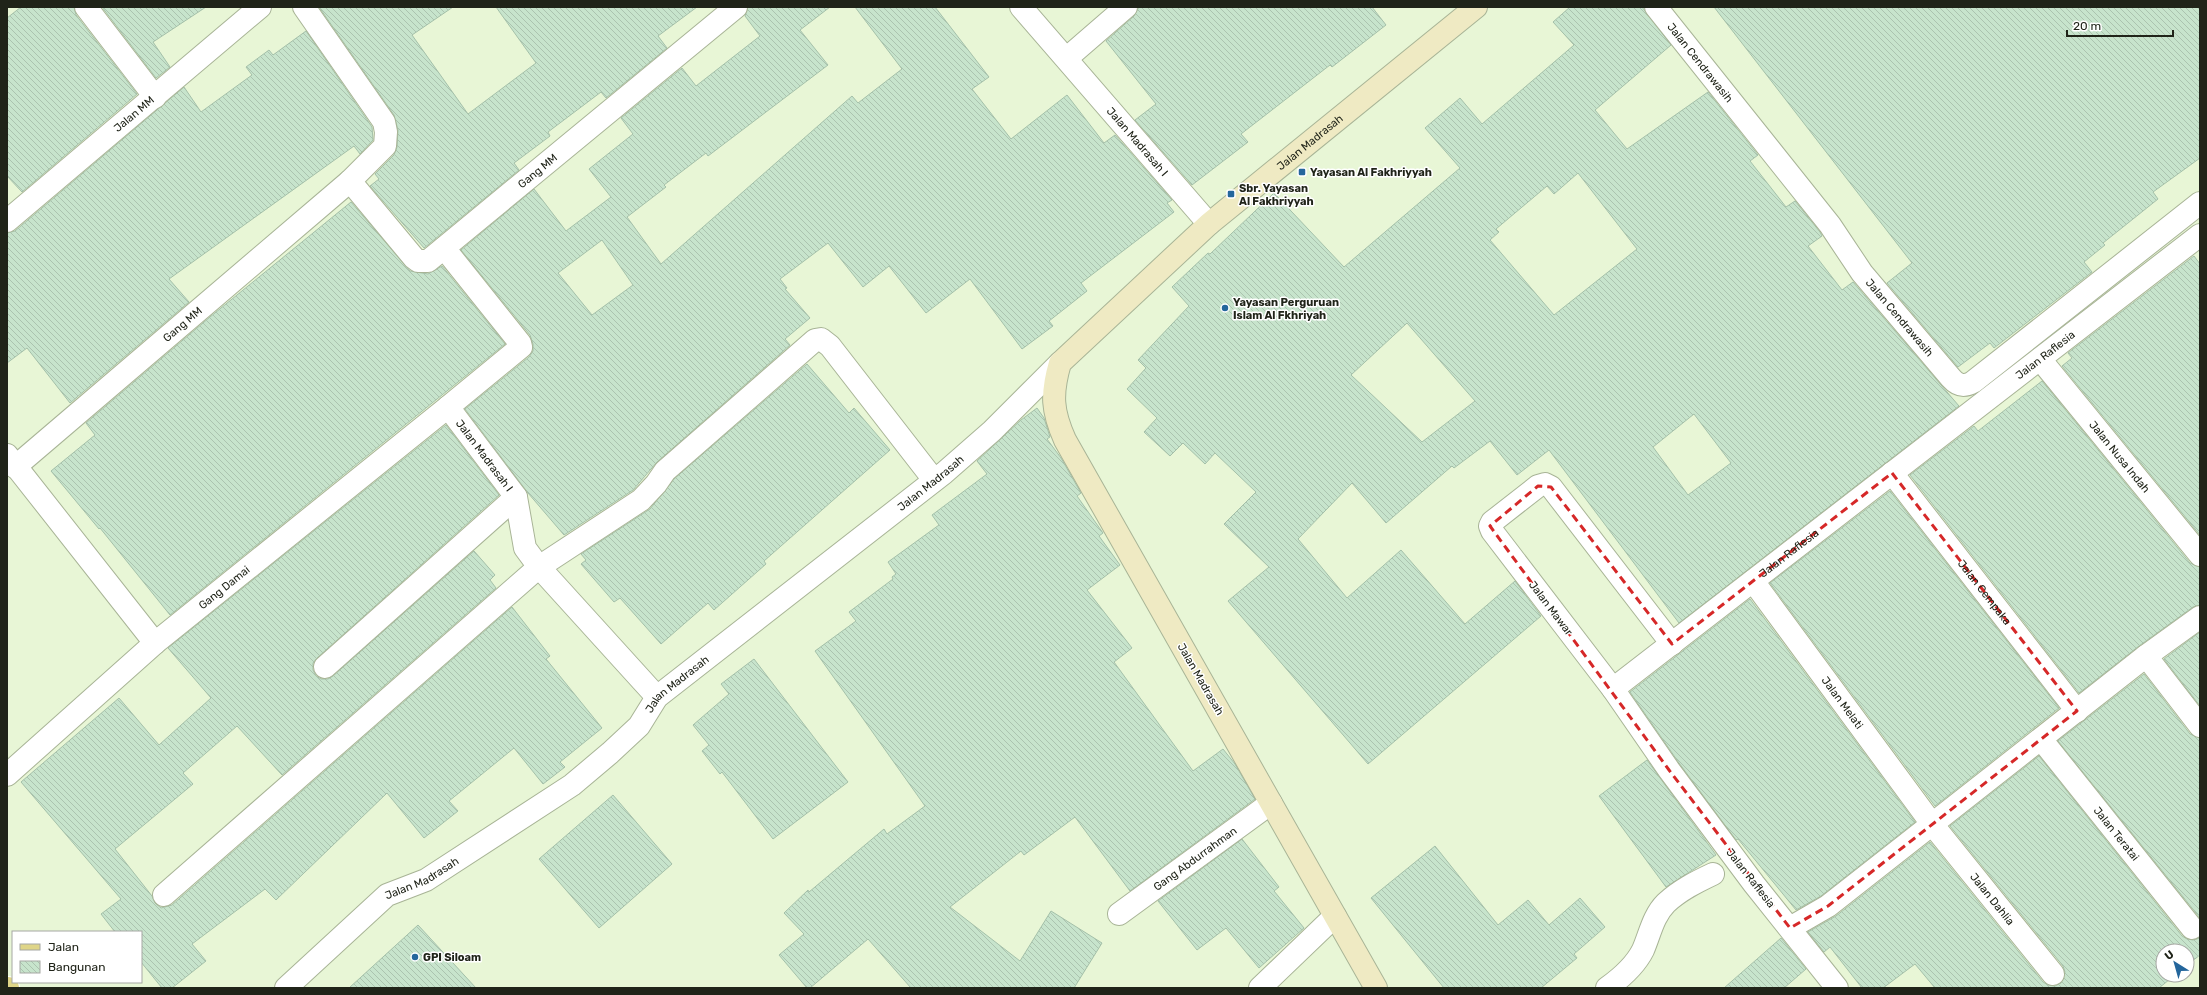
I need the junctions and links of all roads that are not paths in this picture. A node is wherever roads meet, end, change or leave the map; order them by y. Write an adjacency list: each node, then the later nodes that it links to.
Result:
1 (86, 7): 10 (street)
2 (260, 7): 10 (street, Jalan MM)
3 (304, 7): 11 (street, Gang MM)
4 (736, 7): 16 (street, Gang MM)
5 (1021, 7): 9 (street, Jalan Madrasah I)
6 (1126, 7): 9 (street)
7 (1656, 7): 12 (street, Jalan Cendrawasih)
8 (1470, 9): 14 (street, Jalan Madrasah)
9 (1067, 58): 14 (street, Jalan Madrasah I)
10 (155, 97): 13 (street, Jalan MM)
11 (350, 181): 16 (street, Gang MM); 20 (street, Gang MM)
12 (2200, 203)
13 (7, 221)
14 (1209, 224): 18 (street, Jalan Madrasah)
15 (2196, 245): 17 (street, Jalan Raflesia)
16 (444, 248): 19 (street)
17 (2040, 359): 21 (street, Jalan Raflesia); 24 (street, Jalan Nusa Indah)
18 (1060, 363): 22 (street, Jalan Madrasah); 38 (street, Jalan Madrasah)
19 (448, 407): 23 (street, Jalan Madrasah I); 28 (street, Gang Damai)
20 (11, 461): 28 (street)
21 (1892, 473): 26 (street, Jalan Raflesia); 34 (street, Jalan Cempaka)
22 (934, 480): 25 (street); 33 (street, Jalan Madrasah)
23 (516, 497): 25 (street, Jalan Madrasah I); 31 (street)
24 (2200, 555)
25 (539, 567): 33 (street, Jalan Madrasah I); 41 (street)
26 (1753, 581): 29 (street, Jalan Raflesia); 39 (street, Jalan Melati)
27 (2200, 617): 30 (street)
28 (155, 643): 37 (street, Gang Damai)
29 (1672, 644): 32 (street, Jalan Raflesia); 32 (street, Jalan Mawar)
30 (2146, 656): 34 (street); 35 (street)
31 (324, 667)
32 (1613, 689): 44 (street, Jalan Raflesia)
33 (657, 697): 47 (street, Jalan Madrasah)
34 (2077, 711): 36 (street)
35 (2200, 726)
36 (2041, 739): 39 (street); 45 (street, Jalan Teratai)
37 (7, 775)
38 (1271, 803): 42 (street, Gang Abdurrahman); 43 (street, Jalan Madrasah)
39 (1932, 824): 44 (street); 46 (street, Jalan Dahlia)
40 (1713, 874): 50 (street)
41 (164, 895)
42 (1119, 914)
43 (1335, 916): 48 (street); 49 (street, Jalan Madrasah)
44 (1790, 928): 51 (street, Jalan Raflesia)
45 (2192, 928)
46 (2053, 974)
47 (286, 988)
48 (1260, 988)
49 (1376, 988)
50 (1607, 988)
51 (1837, 988)

